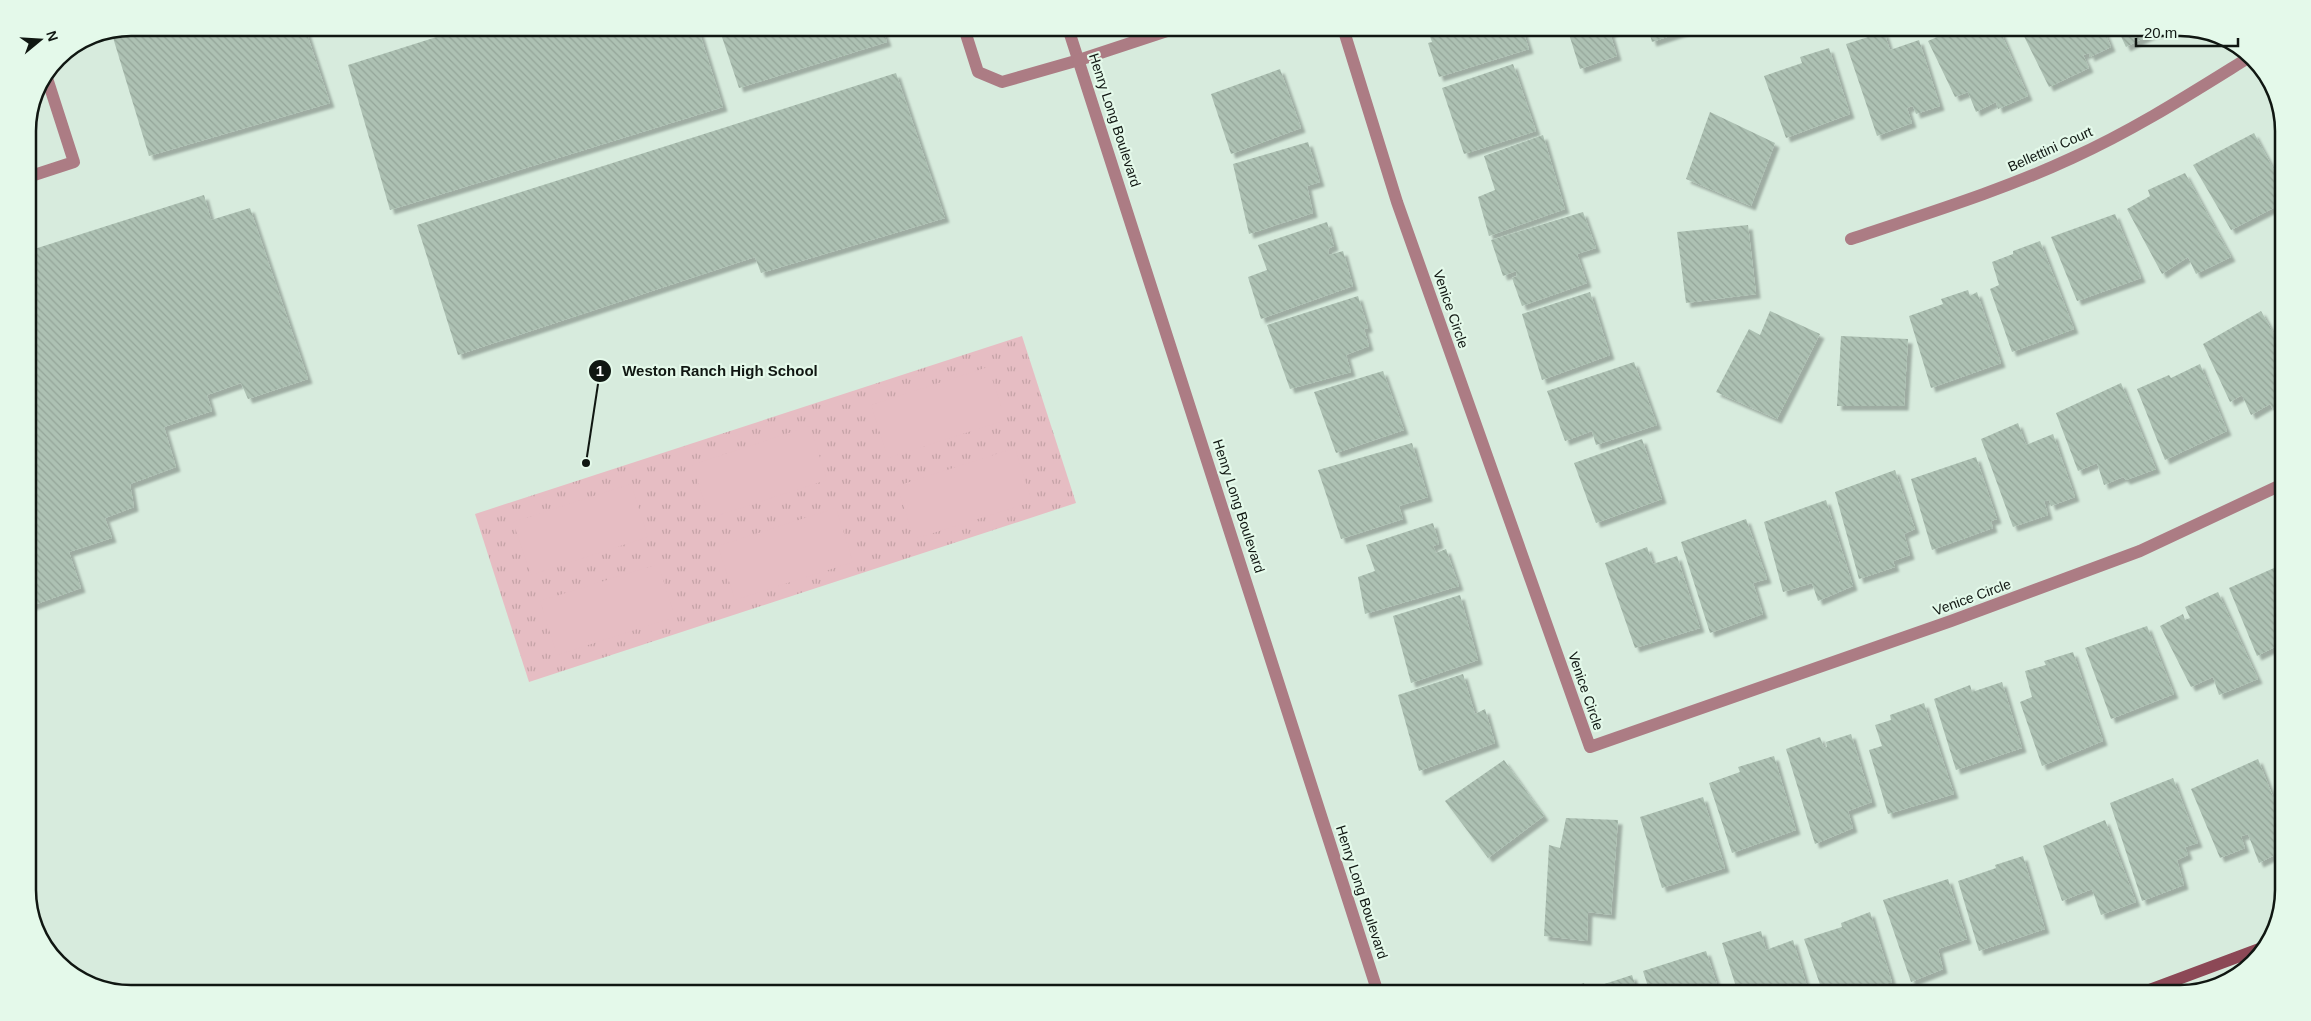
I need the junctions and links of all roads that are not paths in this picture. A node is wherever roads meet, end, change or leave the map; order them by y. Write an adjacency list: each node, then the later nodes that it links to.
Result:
1 (967, 36): 5 (street)
2 (1071, 36): 5 (street, Henry Long Boulevard)
3 (1152, 36): 5 (street)
4 (1345, 36): 10 (street, Venice Circle)
5 (1079, 60): 12 (street, Henry Long Boulevard)
6 (2243, 61): 9 (street, Bellettini Court)
7 (48, 85): 8 (street)
8 (36, 174)
9 (1851, 239)
10 (2275, 488)
11 (2251, 952): 13 (street)
12 (1375, 985)
13 (2165, 985)

